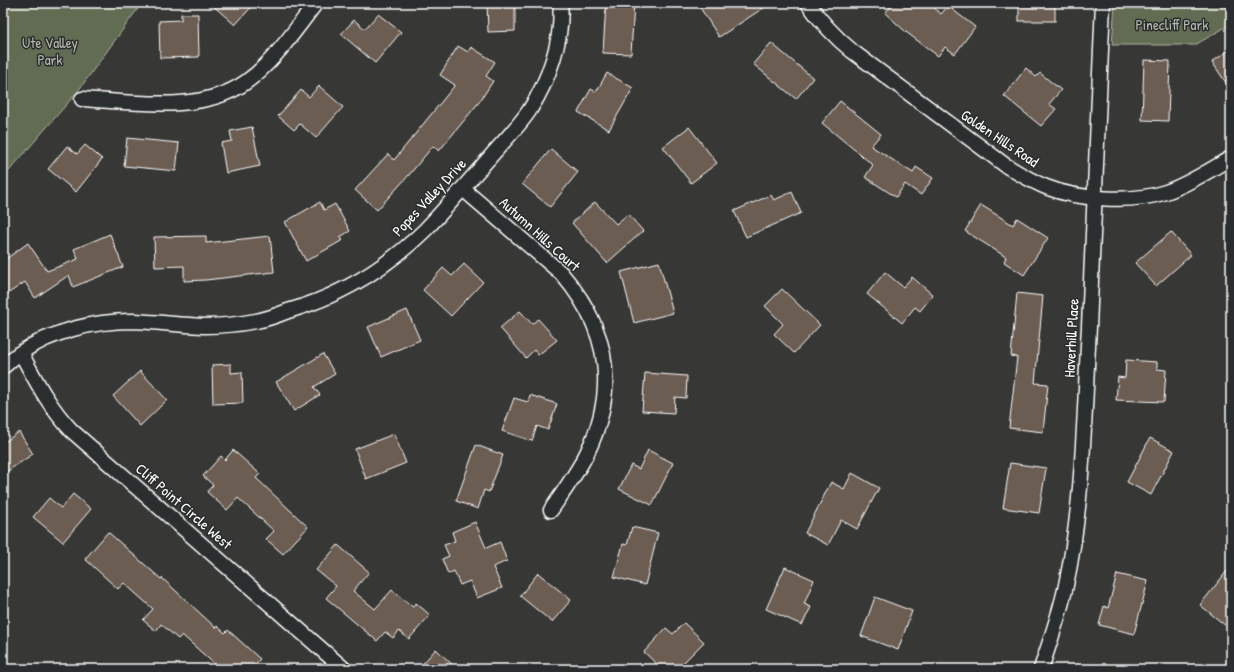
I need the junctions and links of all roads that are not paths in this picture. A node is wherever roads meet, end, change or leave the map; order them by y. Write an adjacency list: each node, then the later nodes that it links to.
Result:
1 (316, 3): 5 (street)
2 (560, 3): 7 (street, Popes Valley Drive)
3 (808, 3): 8 (street, Golden Hills Road)
4 (1103, 3): 8 (street, Haverhill Place)
5 (82, 99)
6 (1231, 158): 8 (street, Golden Hills Road)
7 (463, 188): 9 (street, Popes Valley Drive); 11 (street, Autumn Hills Court)
8 (1095, 197): 13 (street, Haverhill Place)
9 (21, 353): 10 (street, Popes Valley Drive); 12 (street, Cliff Point Circle West)
10 (3, 367)
11 (551, 510)
12 (344, 669)
13 (1041, 669)

